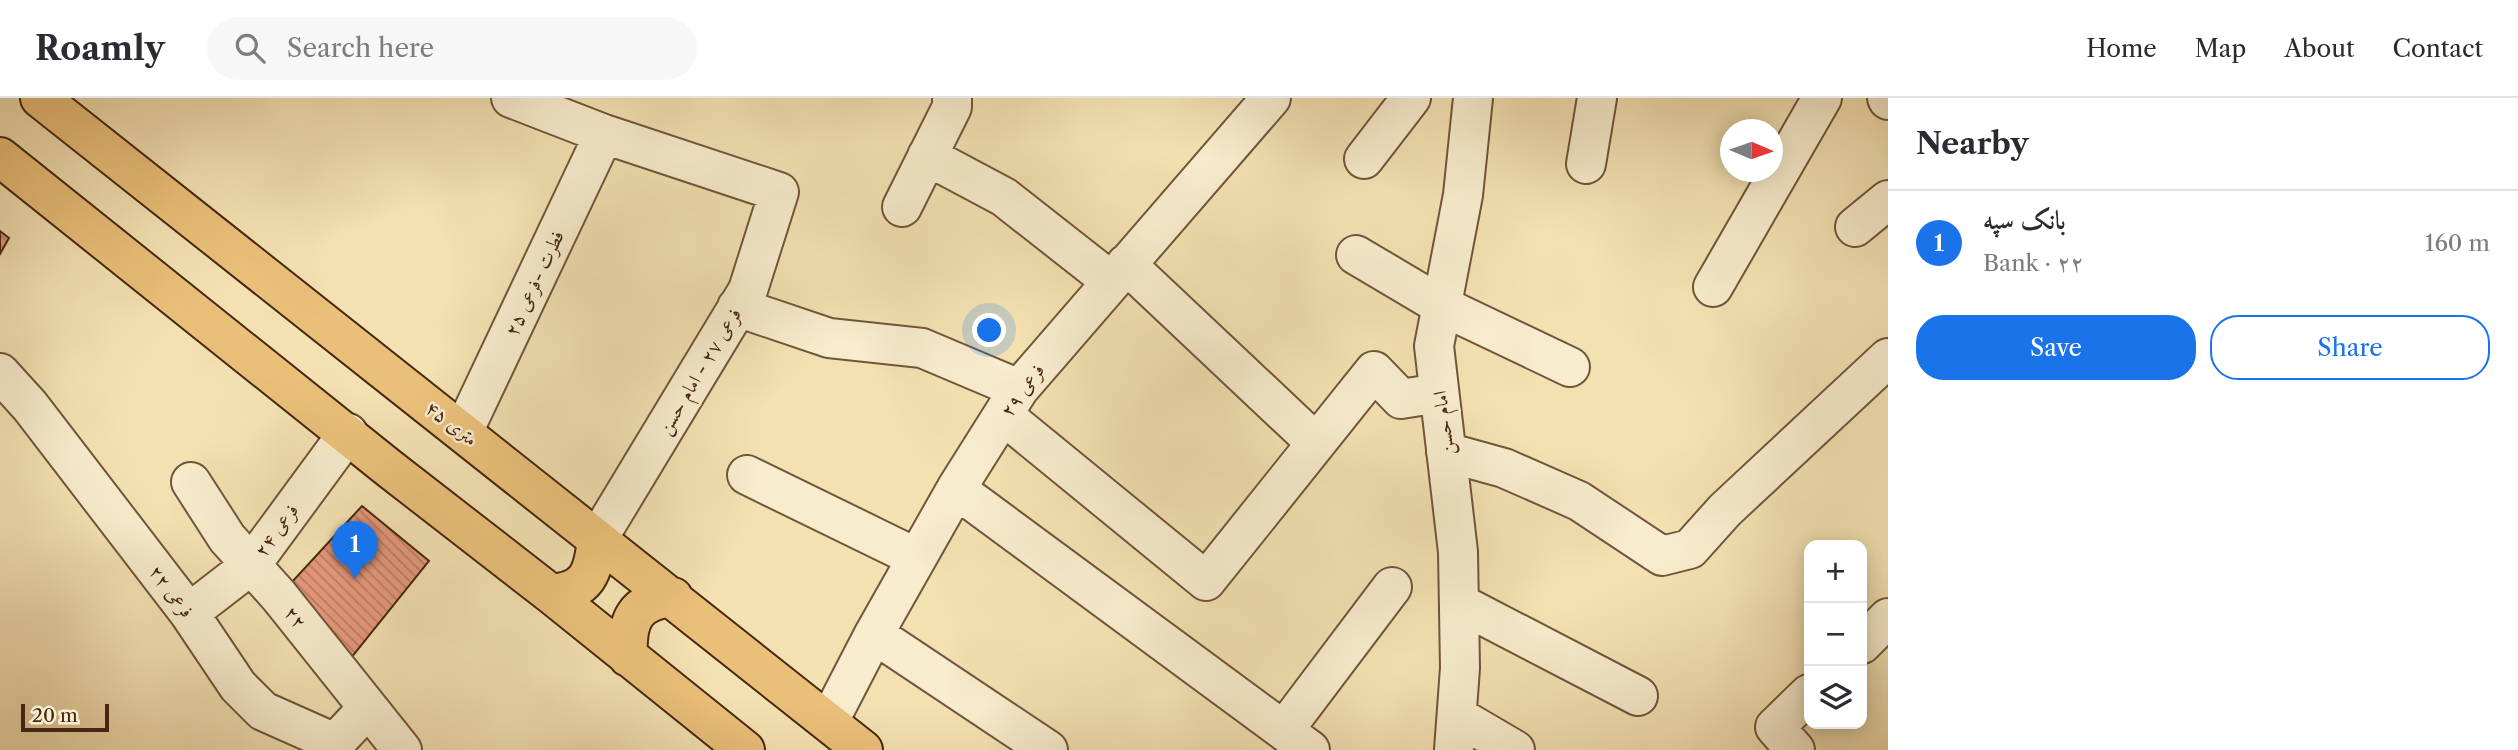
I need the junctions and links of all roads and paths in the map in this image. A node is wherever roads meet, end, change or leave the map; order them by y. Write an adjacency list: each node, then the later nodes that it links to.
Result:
1 (40, 98): 27 (main road, ۴۵ متری)
2 (511, 98): 9 (street)
3 (952, 98): 10 (street)
4 (1271, 98): 18 (street, فرعی ۲۹)
5 (1411, 98): 12 (street)
6 (1473, 98): 20 (street, امام حسن)
7 (1597, 98): 13 (street)
8 (1822, 98): 19 (street)
9 (604, 134): 21 (street, فرعی ۲۷ - امام حسن); 27 (street, فطرت -فرعی ۲۵)
10 (927, 156): 15 (street); 18 (street)
11 (0, 157): 28 (main road)
12 (1364, 159)
13 (1586, 164)
14 (1888, 200): 16 (street)
15 (902, 207)
16 (1855, 227)
17 (1356, 256): 20 (street)
18 (1118, 272): 26 (street, فرعی ۲۹); 29 (street)
19 (1713, 287)
20 (1442, 306): 23 (street); 25 (street, امام حسن)
21 (737, 307): 26 (street); 34 (street, فرعی ۲۷ - امام حسن)
22 (1888, 358): 30 (street)
23 (1570, 367)
24 (0, 373): 41 (street, فرعی ۲۲)
25 (1439, 393): 29 (street); 30 (street, امام حسن)
26 (1011, 402): 29 (street); 33 (street, فرعی ۲۹)
27 (463, 432): 34 (main road, ۴۵ متری)
28 (348, 433): 36 (street, فرعی ۲۴); 38 (main road)
29 (1316, 443)
30 (1446, 452): 40 (street, امام حسن)
31 (747, 475): 35 (street)
32 (191, 482): 36 (street, ۲۲)
33 (956, 489): 35 (street, فرعی ۲۹); 51 (street)
34 (597, 540): 38 (main road); 39 (main road, ۴۵ متری)
35 (917, 558): 43 (street, فرعی ۲۹)
36 (251, 565): 41 (street, فرعی ۲۴); 48 (street, ۲۲)
37 (1392, 587): 51 (street)
38 (551, 594): 45 (main road)
39 (673, 597): 45 (main road); 49 (main road, ۴۵ متری)
40 (1459, 603): 46 (street); 50 (street, امام حسن)
41 (189, 612): 48 (street, فرعی ۲۲)
42 (1888, 618): 44 (street)
43 (874, 634): 49 (street, فرعی ۲۹); 55 (street)
44 (1867, 639)
45 (628, 657): 53 (main road)
46 (1638, 696)
47 (1804, 699): 57 (street)
48 (368, 709): 52 (street, ۲۲)
49 (828, 721): 54 (main road, ۴۵ متری)
50 (1455, 733): 56 (street)
51 (1297, 740)
52 (402, 750)
53 (745, 750)
54 (863, 750)
55 (1048, 750)
56 (1514, 750)
57 (1795, 750)

